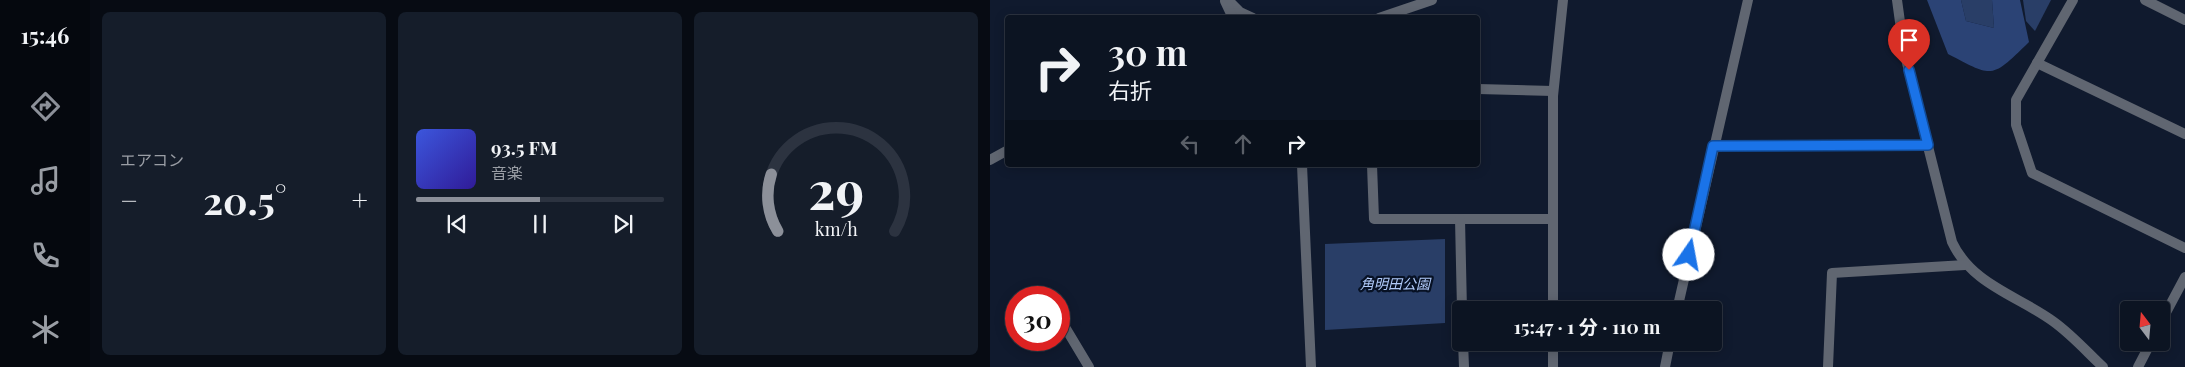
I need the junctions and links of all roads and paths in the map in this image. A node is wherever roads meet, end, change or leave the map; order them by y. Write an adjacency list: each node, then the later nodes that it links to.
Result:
1 (1226, 0): 8 (street); 9 (street)
2 (1432, 0): 10 (street)
3 (1563, 0): 14 (street)
4 (1748, 0): 17 (street)
5 (1897, 0): 16 (street)
6 (2073, 0): 12 (street)
7 (2145, 0): 11 (street)
8 (1232, 15)
9 (1246, 15)
10 (1388, 15)
11 (2185, 20)
12 (2037, 62): 15 (street); 24 (street)
13 (1480, 89): 14 (street)
14 (1554, 91): 23 (street)
15 (2185, 134)
16 (1928, 145): 17 (street); 25 (street)
17 (1713, 146): 29 (street)
18 (1005, 152): 19 (street)
19 (990, 160)
20 (1302, 167): 37 (street)
21 (1372, 167): 22 (street)
22 (1460, 219): 23 (street); 27 (street)
23 (1553, 219): 28 (street)
24 (2185, 248)
25 (1965, 265): 41 (street); 42 (street)
26 (2185, 277): 30 (street)
27 (1462, 301)
28 (1553, 301)
29 (1679, 301)
30 (2170, 305)
31 (1070, 335): 36 (street)
32 (1463, 351): 38 (street)
33 (1553, 351): 39 (street)
34 (1668, 351): 40 (street)
35 (2146, 351): 43 (street)
36 (1089, 367)
37 (1311, 367)
38 (1464, 367)
39 (1553, 367)
40 (1665, 367)
41 (1828, 367)
42 (2103, 367)
43 (2138, 367)

